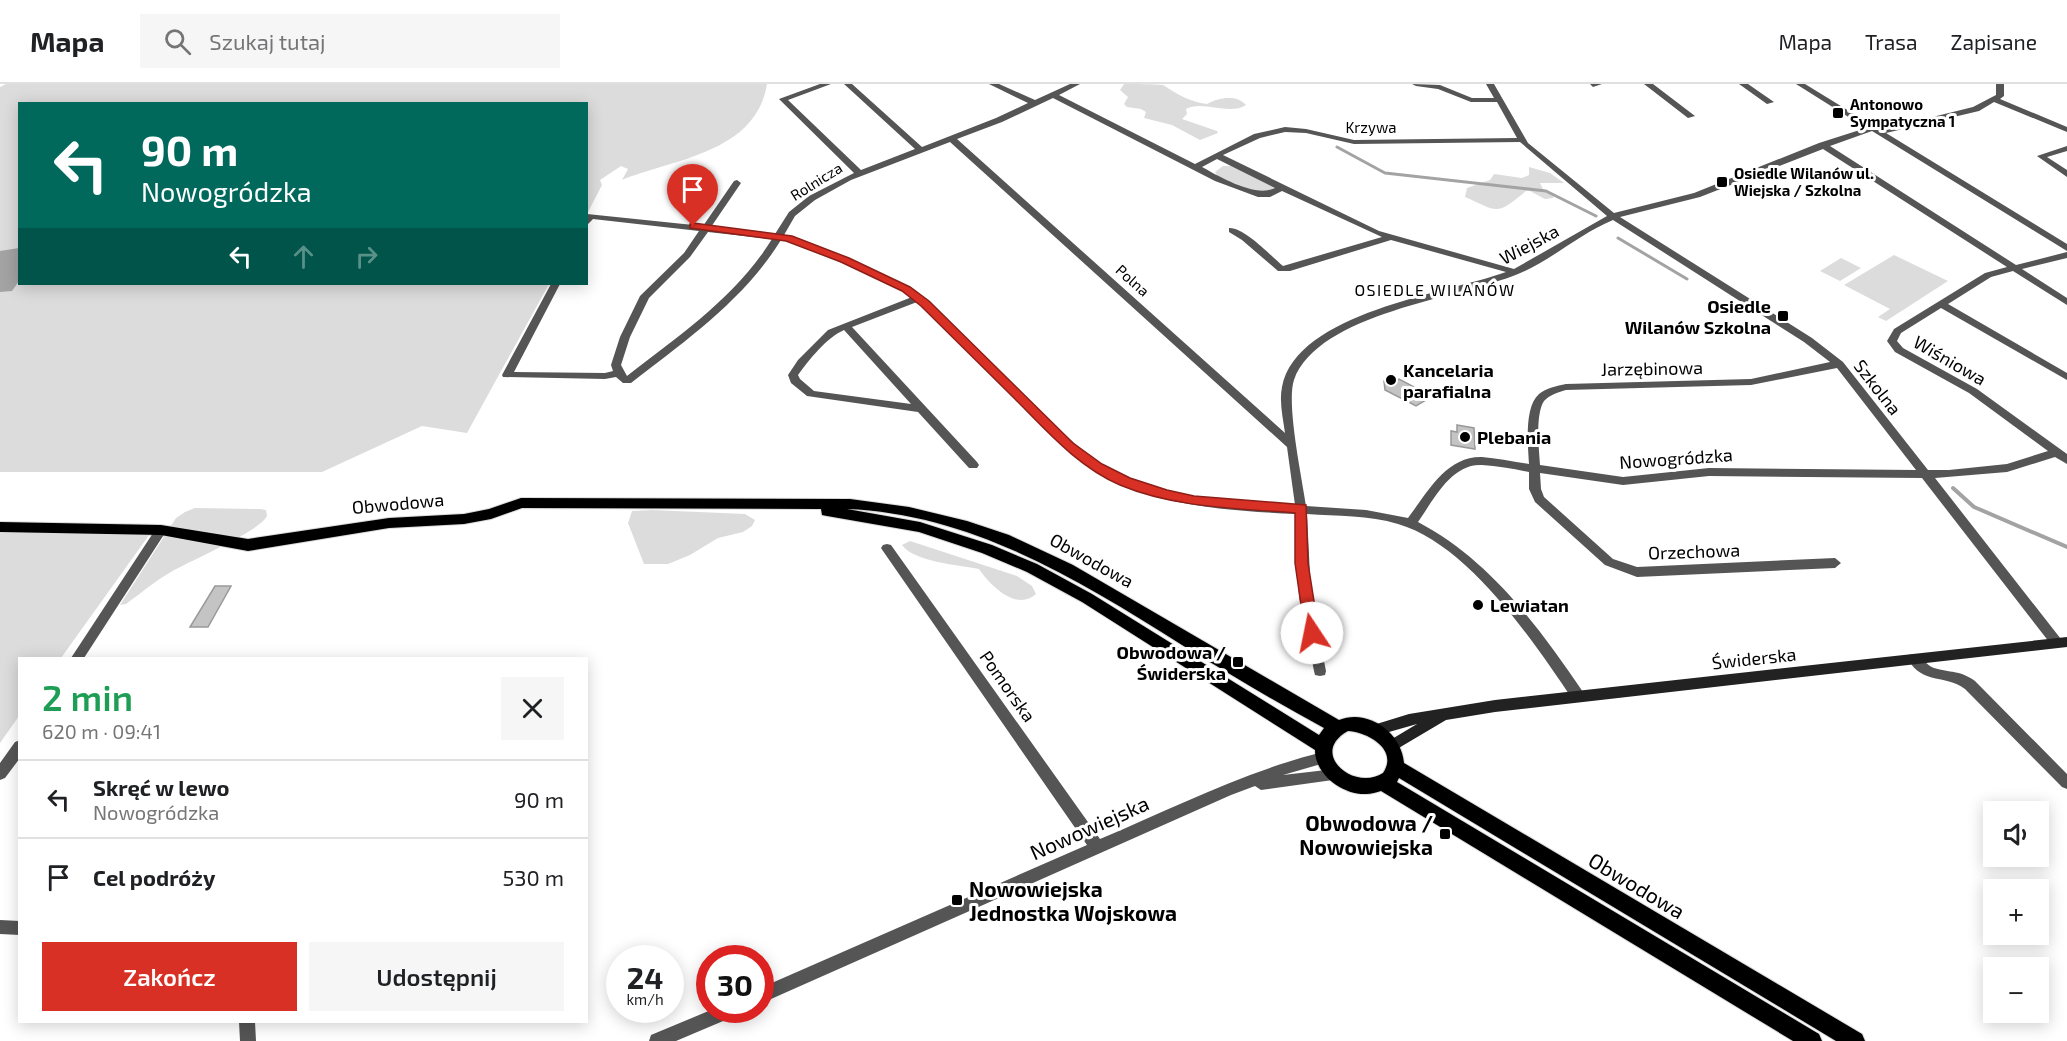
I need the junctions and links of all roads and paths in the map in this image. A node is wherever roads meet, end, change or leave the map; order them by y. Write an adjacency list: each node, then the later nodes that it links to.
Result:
1 (827, 84): 28 (street)
2 (848, 84): 25 (street)
3 (993, 84): 17 (street)
4 (1076, 84): 13 (street, Rolnicza)
5 (1416, 84): 14 (street)
6 (1490, 84): 14 (street, Szkolna)
7 (1598, 84): 12 (street)
8 (1648, 84): 18 (street)
9 (1743, 84): 16 (street)
10 (1800, 84): 20 (street)
11 (2000, 84): 15 (street)
12 (1593, 85)
13 (1053, 94): 17 (street, Rolnicza); 27 (street)
14 (1499, 100): 22 (street, Szkolna)
15 (1996, 100): 19 (street); 20 (street, Wiejska)
16 (1770, 102)
17 (1034, 104): 21 (street, Rolnicza)
18 (1691, 116)
19 (2067, 130)
20 (1875, 131): 23 (street, Wiejska); 38 (street)
21 (952, 139): 25 (street, Rolnicza); 51 (street, Polna)
22 (1522, 140): 26 (street, Krzywa); 32 (street, Szkolna)
23 (1822, 145): 32 (street, Wiejska); 40 (street)
24 (2067, 148): 29 (street)
25 (922, 150): 28 (street, Rolnicza)
26 (1218, 156): 27 (street, Krzywa); 31 (street)
27 (1194, 168): 31 (street)
28 (859, 173): 36 (street, Rolnicza)
29 (2067, 174)
30 (736, 183): 34 (street)
31 (1282, 188): 37 (street)
32 (1612, 217): 41 (street, Wiejska); 47 (street, Szkolna)
33 (588, 220): 34 (street)
34 (705, 228): 36 (street); 48 (street)
35 (1232, 230): 37 (street)
36 (778, 236): 43 (street); 48 (street, Rolnicza)
37 (1389, 238): 41 (street)
38 (2067, 248)
39 (2067, 255): 40 (street, Wiśniowa)
40 (2013, 267): 44 (street); 45 (street, Wiśniowa)
41 (1515, 272): 51 (street, Wiejska)
42 (554, 285): 48 (street)
43 (918, 298): 46 (street); 58 (street)
44 (2067, 302)
45 (1941, 304): 49 (street); 52 (street, Wiśniowa)
46 (846, 326): 50 (street); 50 (street)
47 (1839, 364): 55 (street, Jarzębinowa); 56 (street, Szkolna)
48 (623, 377)
49 (2067, 377)
50 (923, 409): 54 (street)
51 (1292, 445): 58 (street, Wiejska)
52 (2055, 453): 53 (street, Wiśniowa); 56 (street, Nowogródzka)
53 (2067, 460)
54 (973, 465)
55 (1536, 470): 56 (street, Nowogródzka); 59 (street, Nowogródzka); 63 (street, Orzechowa)
56 (1924, 475): 64 (street, Szkolna)
57 (801, 505): 61 (main road, Obwodowa); 70 (main road, Obwodowa); 74 (main road, Obwodowa)
58 (1301, 508): 59 (street); 67 (street, Wiejska)
59 (1410, 524): 68 (street)
60 (0, 527): 61 (main road, Obwodowa)
61 (161, 530): 65 (street)
62 (887, 548): 81 (street, Pomorska)
63 (1835, 563)
64 (2062, 643): 66 (street, Świderska)
65 (78, 657)
66 (1914, 659): 68 (street, Świderska); 79 (street)
67 (1320, 670)
68 (1578, 696): 69 (street, Świderska)
69 (1445, 715): 71 (street, Świderska); 72 (street, Świderska)
70 (1337, 727): 71 (main road, Obwodowa); 74 (main road)
71 (1375, 730): 72 (main road)
72 (1392, 746): 75 (main road)
73 (18, 749): 76 (street)
74 (1323, 752): 77 (main road, Obwodowa); 80 (street, Nowowiejska)
75 (1396, 767): 78 (main road); 90 (main road, Obwodowa)
76 (0, 774)
77 (1335, 775): 78 (main road); 80 (street, Nowowiejska)
78 (1383, 783): 89 (main road)
79 (2067, 783)
80 (1239, 787): 81 (street, Nowowiejska)
81 (1097, 847): 84 (street, Nowowiejska)
82 (0, 927): 83 (street)
83 (18, 928)
84 (774, 990)
85 (247, 1023): 87 (street)
86 (699, 1023): 88 (street)
87 (248, 1041)
88 (657, 1041)
89 (1812, 1041)
90 (1855, 1041)

